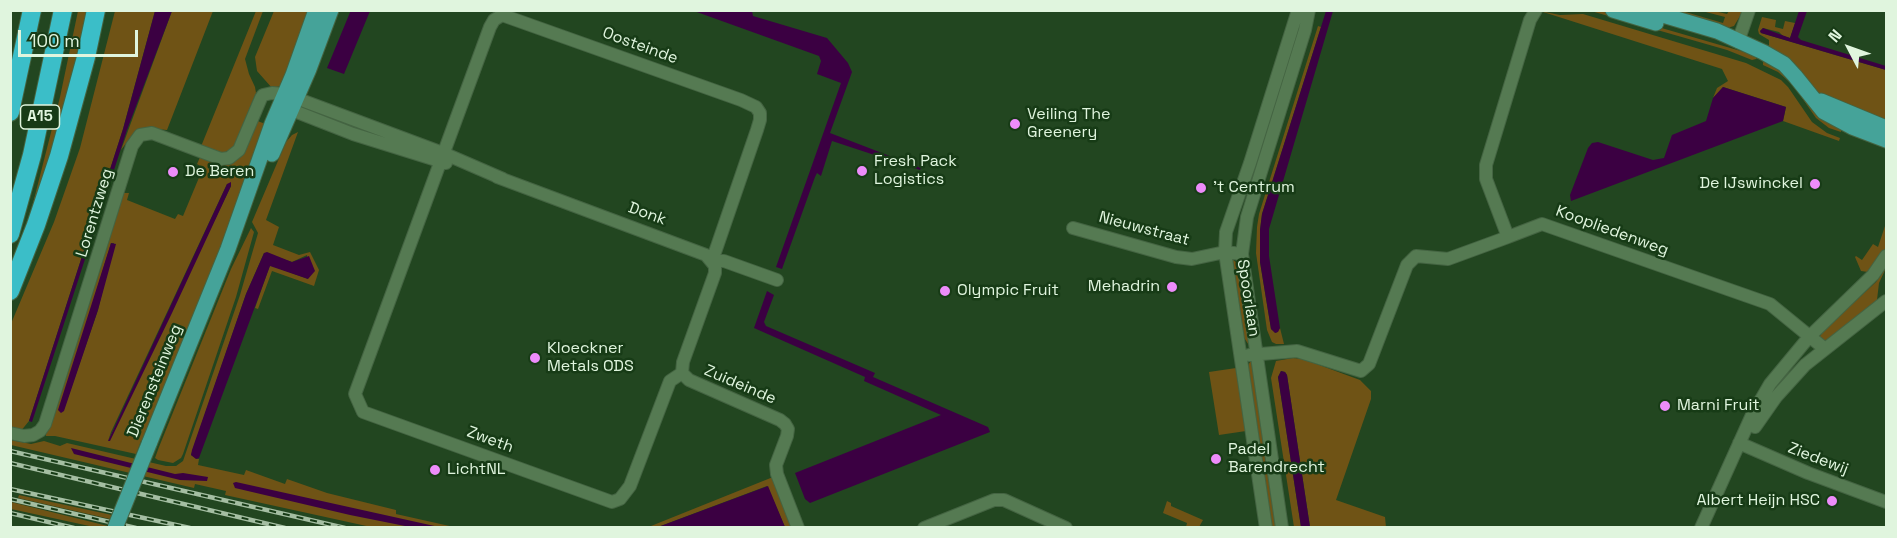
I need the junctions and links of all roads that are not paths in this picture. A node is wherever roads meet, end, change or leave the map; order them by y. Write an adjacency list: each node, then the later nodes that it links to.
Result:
1 (32, 10): 17 (highway, A15)
2 (63, 10): 22 (highway, A15)
3 (96, 10): 14 (highway, A15)
4 (107, 10): 14 (highway, A15)
5 (316, 10): 16 (main road, Dierensteinweg)
6 (331, 10): 16 (main road, Dierensteinweg)
7 (1298, 10): 24 (street, Spoorlaan)
8 (1309, 10): 25 (street, Spoorlaan)
9 (1613, 10): 13 (main road)
10 (1646, 10): 13 (main road)
11 (1749, 10): 13 (street)
12 (1532, 14): 23 (street)
13 (1738, 42): 15 (main road)
14 (86, 57): 29 (highway, A15)
15 (1813, 97): 18 (main road); 19 (main road)
16 (288, 102): 20 (street, Donk); 37 (street, Lorentzweg); 40 (main road, Dierensteinweg, bridge)
17 (10, 112)
18 (1887, 128)
19 (1887, 140)
20 (442, 157): 27 (street, Donk); 27 (street, Oosteinde); 35 (street, Zweth)
21 (1073, 228): 24 (street, Nieuwstraat)
22 (10, 234)
23 (1508, 237): 31 (street, Koopliedenweg); 33 (street, Koopliedenweg)
24 (1225, 252): 25 (street, Nieuwstraat); 34 (street, Spoorlaan)
25 (1242, 254): 33 (street, Spoorlaan)
26 (1887, 256): 31 (street)
27 (712, 261): 28 (street, Donk); 35 (street, Zweth)
28 (777, 280)
29 (10, 291)
30 (1887, 301): 32 (street)
31 (1809, 337): 32 (street, Koopliedenweg); 38 (street)
32 (1825, 349): 36 (street)
33 (1256, 354): 34 (street); 45 (street, Spoorlaan)
34 (1240, 356): 44 (street, Spoorlaan)
35 (682, 373): 41 (street, Zuideinde)
36 (1755, 427)
37 (10, 433)
38 (1739, 443): 39 (street, Ziedewij); 46 (street)
39 (1887, 501)
40 (115, 528)
41 (798, 528)
42 (924, 528): 43 (street)
43 (1066, 528)
44 (1266, 528)
45 (1282, 528)
46 (1701, 528)

